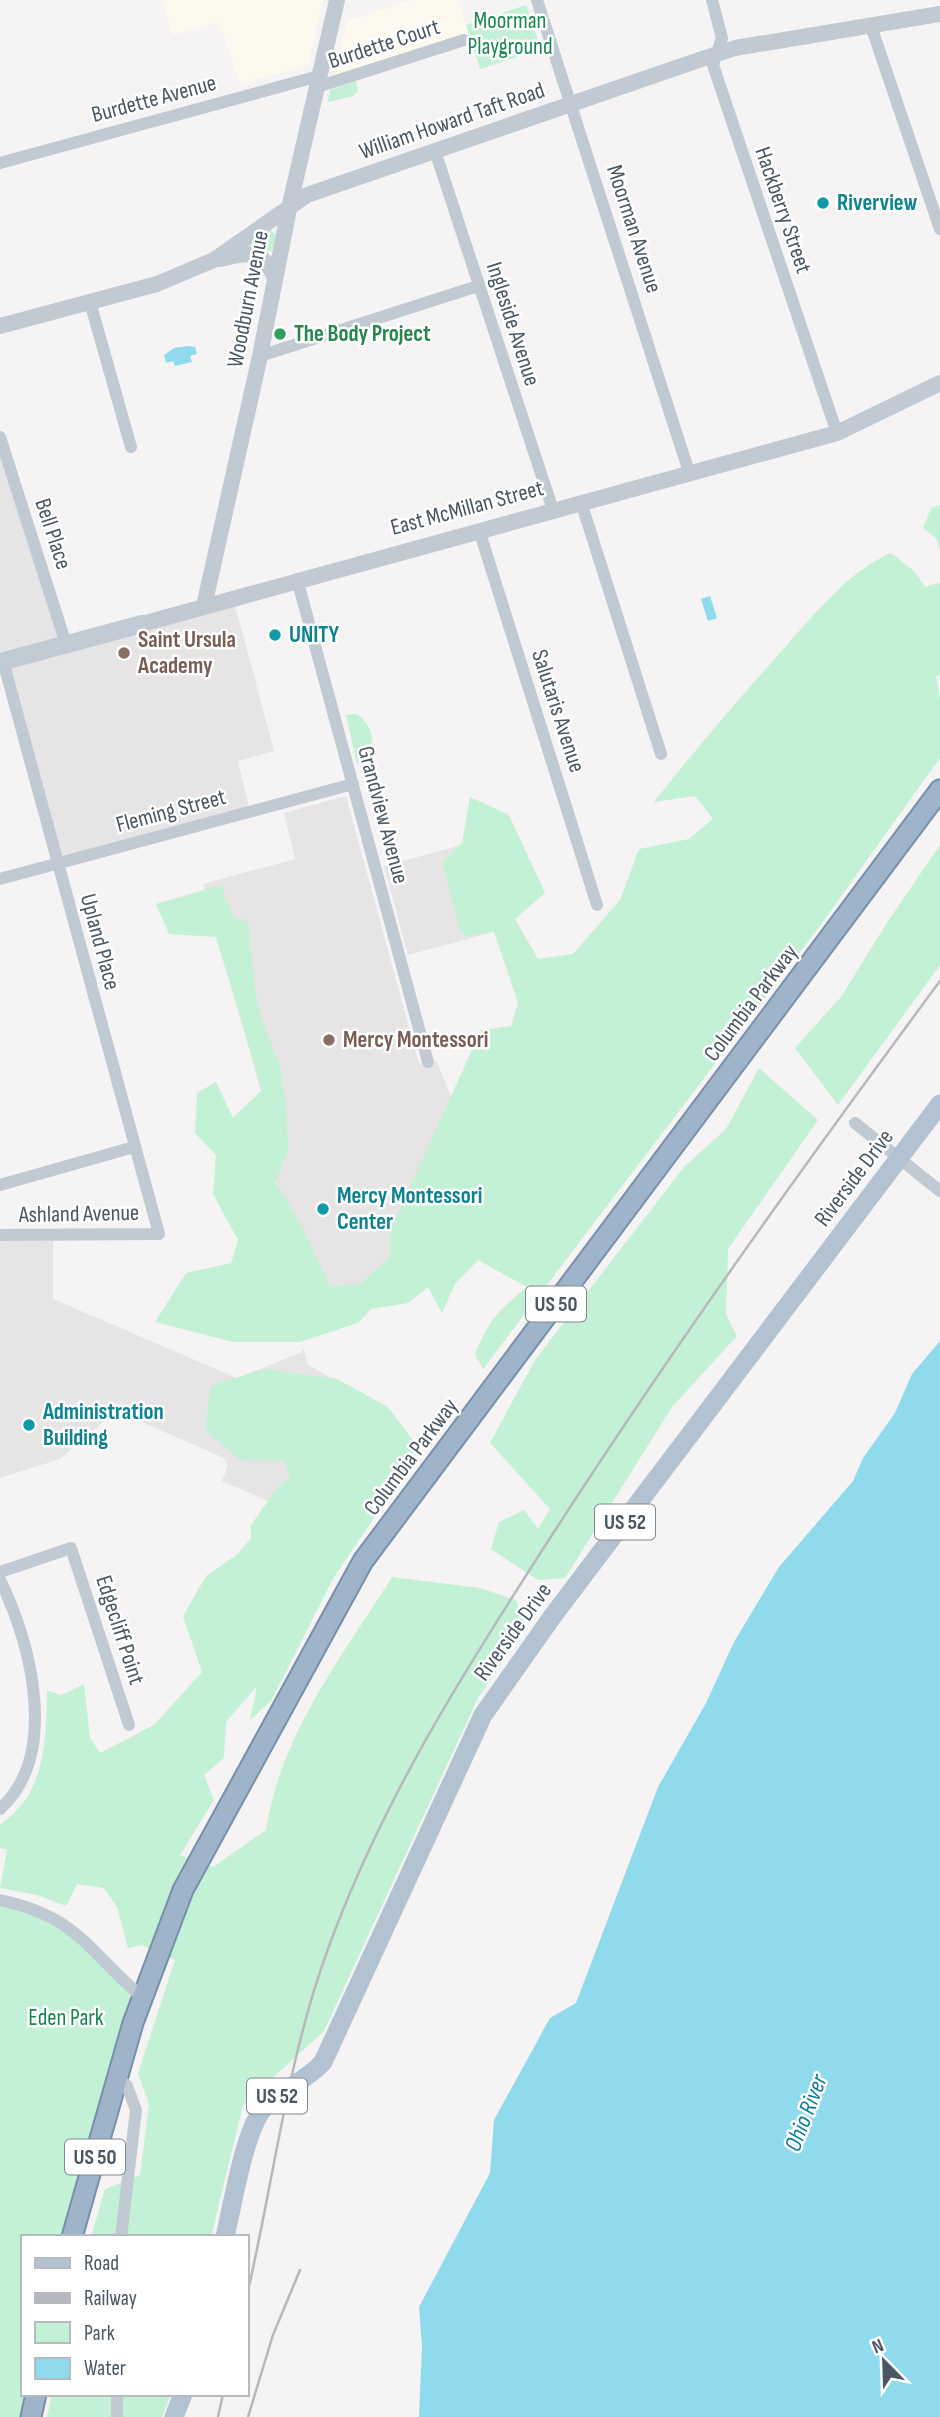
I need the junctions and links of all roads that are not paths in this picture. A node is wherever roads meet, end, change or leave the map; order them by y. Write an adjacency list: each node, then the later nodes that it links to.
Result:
1 (337, 0): 8 (street, Woodburn Avenue)
2 (537, 0): 9 (street, Moorman Avenue)
3 (712, 0): 7 (street, Hackberry Street)
4 (940, 15): 5 (street, William Howard Taft Road)
5 (871, 26): 7 (street, William Howard Taft Road); 13 (street)
6 (464, 40): 8 (street, Burdette Court)
7 (718, 53): 9 (street, William Howard Taft Road); 21 (street, Hackberry Street)
8 (318, 82): 11 (street, Burdette Avenue); 12 (street, Woodburn Avenue)
9 (571, 104): 10 (street, William Howard Taft Road); 24 (street, Moorman Avenue)
10 (435, 152): 12 (street, William Howard Taft Road); 16 (street, Ingleside Avenue)
11 (0, 163)
12 (290, 204): 14 (street, William Howard Taft Road); 15 (street, Woodburn Avenue)
13 (940, 229)
14 (214, 260): 15 (street); 17 (street, William Howard Taft Road)
15 (275, 278): 19 (street, Woodburn Avenue)
16 (478, 286): 19 (street); 26 (street, Ingleside Avenue)
17 (90, 302): 18 (street, William Howard Taft Road); 23 (street)
18 (0, 327)
19 (260, 356): 29 (street, Woodburn Avenue)
20 (940, 383): 21 (street, East McMillan Street)
21 (837, 433): 24 (street, East McMillan Street)
22 (0, 437): 31 (street, Bell Place)
23 (131, 447)
24 (689, 472): 25 (street, East McMillan Street)
25 (581, 502): 26 (street, East McMillan Street); 33 (street)
26 (553, 510): 27 (street, East McMillan Street)
27 (479, 530): 28 (street, East McMillan Street); 38 (street, Salutaris Avenue)
28 (297, 579): 29 (street, East McMillan Street); 34 (street, Grandview Avenue)
29 (204, 606): 30 (street, East McMillan Street)
30 (142, 624): 31 (main road, East McMillan Street)
31 (66, 644): 32 (main road, East McMillan Street)
32 (1, 662): 36 (street, Upland Place)
33 (661, 754)
34 (353, 783): 36 (street, Fleming Street); 39 (street, Grandview Avenue)
35 (940, 790): 53 (highway, Columbia Parkway / US 50)
36 (57, 864): 37 (street, Fleming Street); 42 (street, Upland Place)
37 (0, 879)
38 (597, 905)
39 (428, 1062)
40 (940, 1104): 43 (main road, Riverside Drive / US 52)
41 (855, 1124): 43 (street)
42 (134, 1147): 44 (street); 46 (street, Upland Place)
43 (900, 1159): 45 (street); 57 (main road, Riverside Drive / US 52)
44 (0, 1185)
45 (940, 1191)
46 (159, 1234): 47 (street, Ashland Avenue)
47 (0, 1235)
48 (0, 1572): 50 (street, Edgecliff Point)
49 (0, 1580): 51 (street)
50 (128, 1725)
51 (0, 1809)
52 (0, 1900): 53 (street)
53 (142, 1997): 54 (highway, Columbia Parkway / US 50)
54 (117, 2077): 55 (highway, Columbia Parkway / US 50); 56 (street)
55 (73, 2235)
56 (121, 2235)
57 (225, 2235)
58 (36, 2396): 61 (highway)
59 (117, 2396): 62 (street)
60 (182, 2396): 63 (main road)
61 (31, 2417)
62 (117, 2417)
63 (174, 2417)

